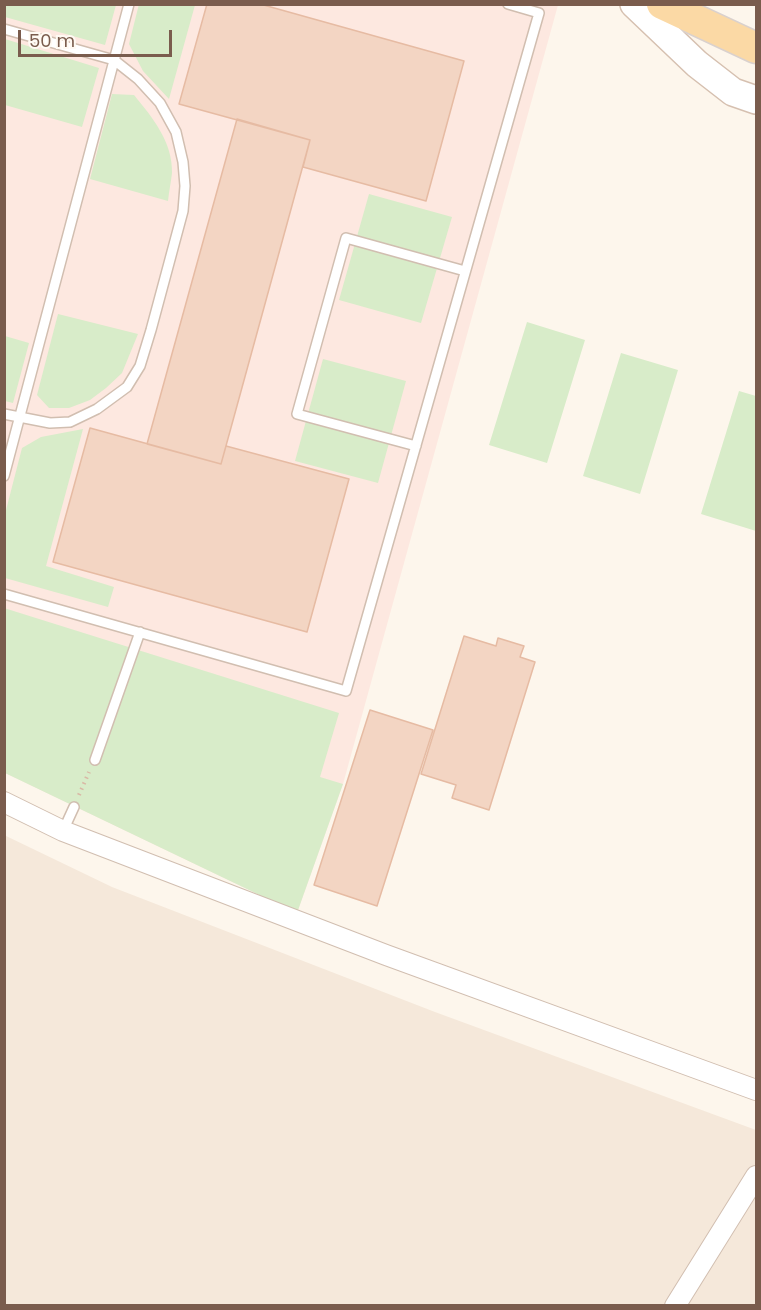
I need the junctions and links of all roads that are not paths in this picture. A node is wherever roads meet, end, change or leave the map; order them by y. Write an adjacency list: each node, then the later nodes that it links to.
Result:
1 (129, 4): 9 (lane)
2 (508, 4): 11 (lane)
3 (634, 4): 10 (street)
4 (662, 4): 8 (main road)
5 (683, 4): 7 (main road)
6 (4, 29): 9 (lane)
7 (756, 30)
8 (756, 48)
9 (114, 60): 13 (lane); 13 (lane)
10 (756, 99)
11 (465, 271): 14 (lane); 14 (lane)
12 (4, 414): 13 (lane)
13 (20, 418): 15 (lane)
14 (416, 446): 17 (lane)
15 (4, 476)
16 (4, 594): 17 (lane)
17 (140, 632): 18 (lane)
18 (95, 760)
19 (4, 801): 21 (street)
20 (74, 807): 21 (lane)
21 (63, 831): 22 (street)
22 (756, 1090)
23 (756, 1176): 24 (street)
24 (675, 1305)

